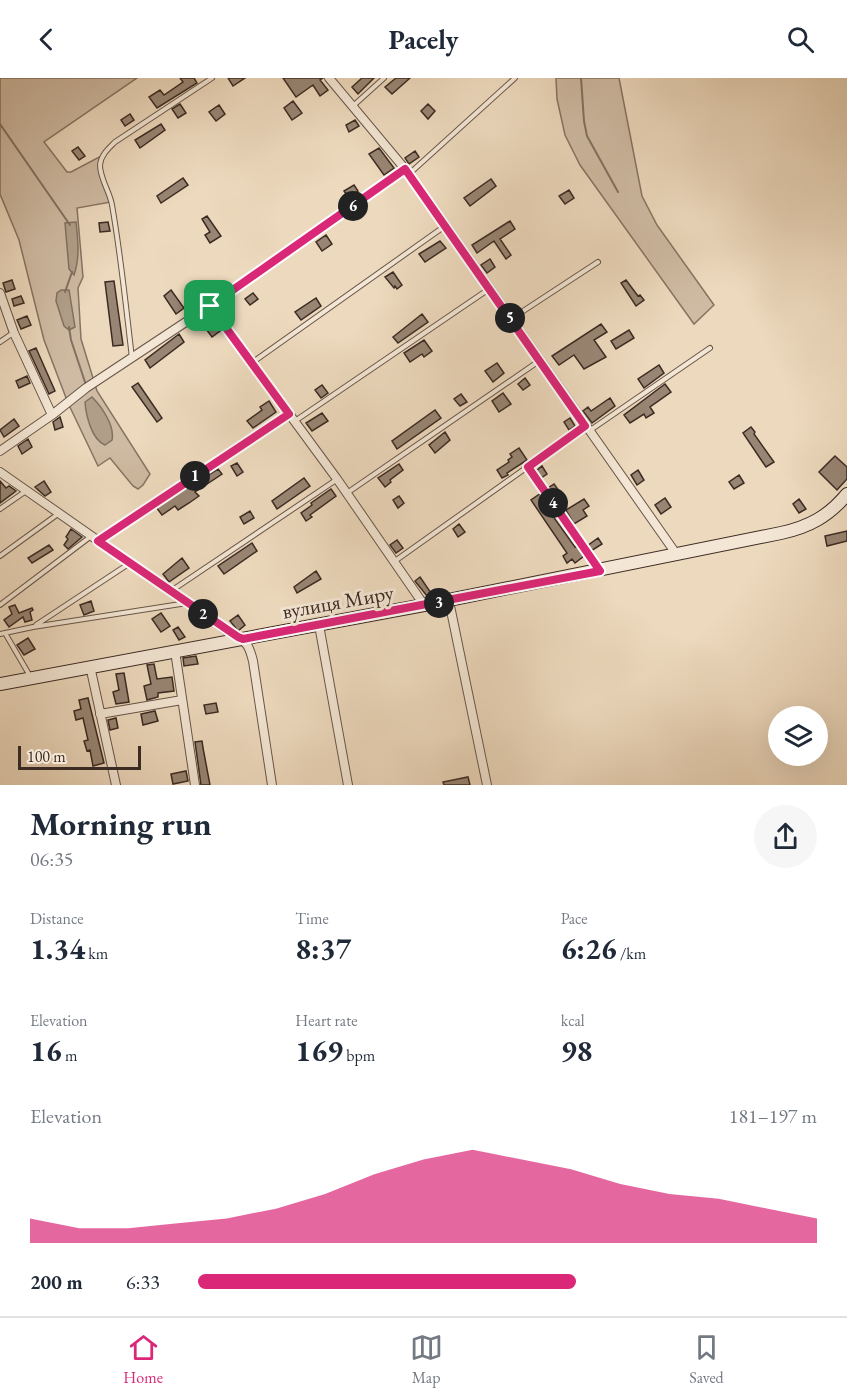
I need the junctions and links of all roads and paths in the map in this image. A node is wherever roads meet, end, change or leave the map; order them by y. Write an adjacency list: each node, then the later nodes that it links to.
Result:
1 (212, 78): 16 (lane)
2 (329, 78): 5 (street)
3 (384, 78): 5 (lane)
4 (515, 78): 6 (lane)
5 (352, 106): 6 (street)
6 (407, 172): 7 (street); 11 (street)
7 (446, 226): 9 (street); 18 (lane)
8 (598, 262): 12 (lane)
9 (489, 289): 12 (street); 20 (lane)
10 (0, 293): 13 (street)
11 (210, 306): 16 (street); 18 (street)
12 (511, 320): 17 (street)
13 (14, 333): 14 (lane); 19 (street)
14 (0, 342)
15 (710, 348): 21 (lane)
16 (133, 358): 19 (street)
17 (539, 361): 21 (street); 27 (lane)
18 (252, 362): 20 (street)
19 (52, 415): 22 (street)
20 (292, 417): 25 (street); 31 (lane)
21 (586, 429): 23 (lane); 32 (street)
22 (0, 451)
23 (528, 467): 34 (lane); 36 (lane)
24 (0, 472): 26 (street)
25 (337, 480): 27 (street); 37 (lane)
26 (26, 491): 29 (lane); 30 (street)
27 (346, 493): 34 (street)
28 (847, 494): 32 (street, вулиця Миру)
29 (0, 509)
30 (58, 514): 31 (street); 33 (lane)
31 (94, 539): 35 (street); 40 (lane)
32 (677, 555): 36 (street, вулиця Миру)
33 (0, 556)
34 (395, 561): 41 (street)
35 (130, 563): 37 (street); 43 (lane)
36 (600, 571): 38 (street, вулиця Миру)
37 (170, 591): 39 (street)
38 (449, 601): 41 (street, вулиця Миру); 56 (street)
39 (187, 603): 43 (lane); 45 (street)
40 (0, 605)
41 (424, 606): 42 (street, вулиця Миру)
42 (320, 625): 45 (street, вулиця Миру); 55 (street)
43 (33, 627): 44 (lane)
44 (3, 634): 48 (lane)
45 (243, 639): 46 (street, вулиця Миру); 54 (street)
46 (175, 651): 47 (street, вулиця Миру); 50 (street)
47 (90, 666): 48 (street, вулиця Миру); 51 (street)
48 (31, 677): 49 (street, вулиця Миру)
49 (0, 684)
50 (182, 700): 51 (street); 53 (street)
51 (100, 714): 52 (street)
52 (116, 785)
53 (195, 785)
54 (272, 785)
55 (348, 785)
56 (488, 785)

